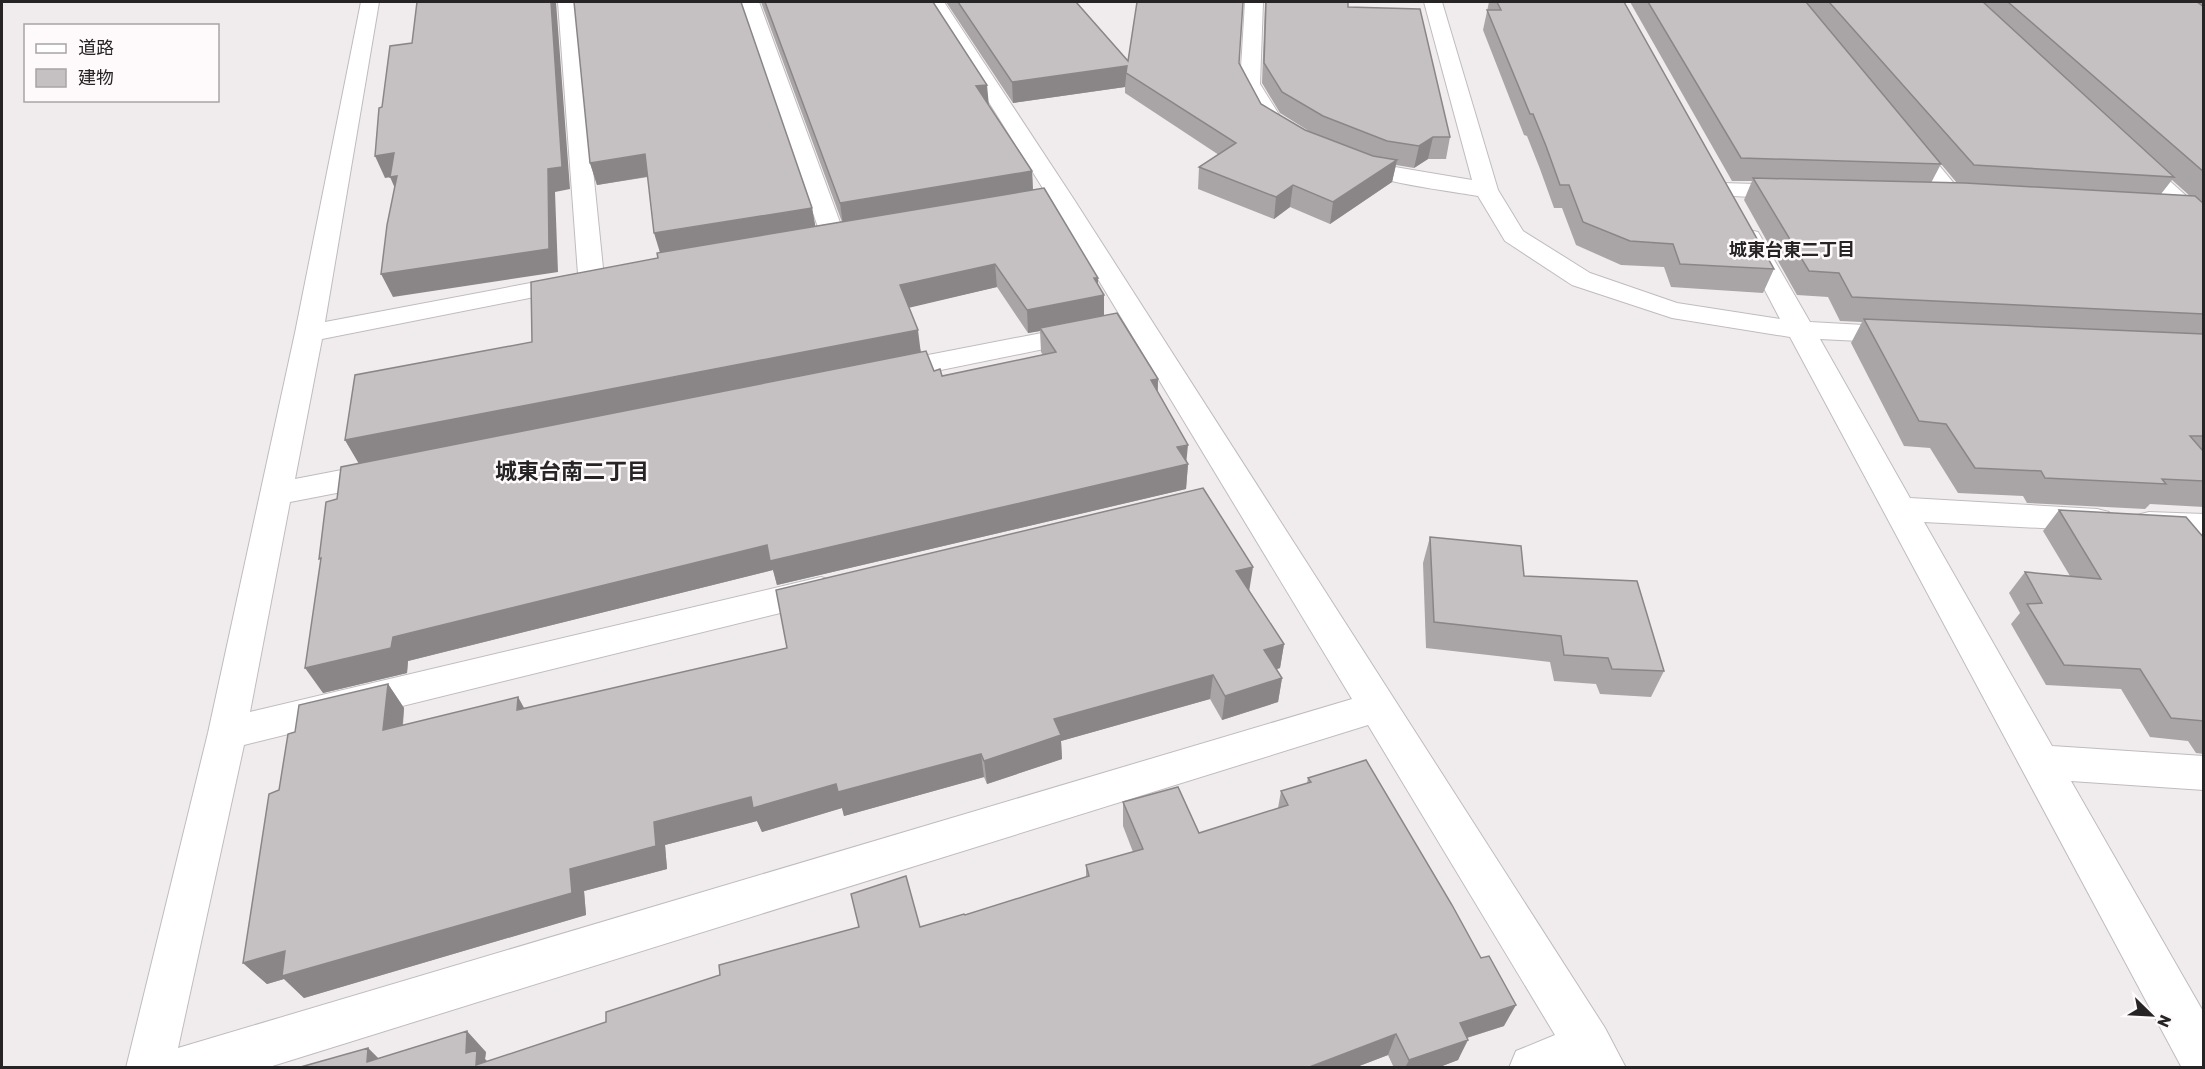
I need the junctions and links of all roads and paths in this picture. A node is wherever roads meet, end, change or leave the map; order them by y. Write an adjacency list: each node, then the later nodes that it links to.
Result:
1 (370, 2): 19 (street)
2 (567, 2): 19 (street)
3 (750, 2): 16 (street)
4 (935, 2): 17 (street)
5 (1254, 2): 8 (street)
6 (1433, 2): 11 (street)
7 (1895, 126): 13 (street)
8 (1286, 129)
9 (2118, 146): 15 (street)
10 (1333, 153): 11 (street)
11 (1486, 190): 18 (street)
12 (1814, 193): 18 (street)
13 (1918, 196)
14 (2151, 208): 15 (street)
15 (2195, 218)
16 (833, 236)
17 (1137, 322): 21 (street); 23 (street)
18 (1800, 330): 20 (street); 26 (street)
19 (309, 333): 24 (street)
20 (1919, 336)
21 (858, 378)
22 (404, 469): 24 (street)
23 (1240, 489): 25 (street); 29 (street)
24 (276, 494): 30 (street)
25 (1205, 497)
26 (1898, 509): 27 (street); 31 (street)
27 (2204, 526)
28 (856, 582): 30 (street)
29 (1376, 707): 33 (street); 36 (street)
30 (227, 733): 35 (street)
31 (2038, 762): 32 (street); 34 (street)
32 (2204, 773)
33 (1595, 1056): 37 (street)
34 (2204, 1060)
35 (150, 1068)
36 (188, 1068)
37 (1533, 1068)

